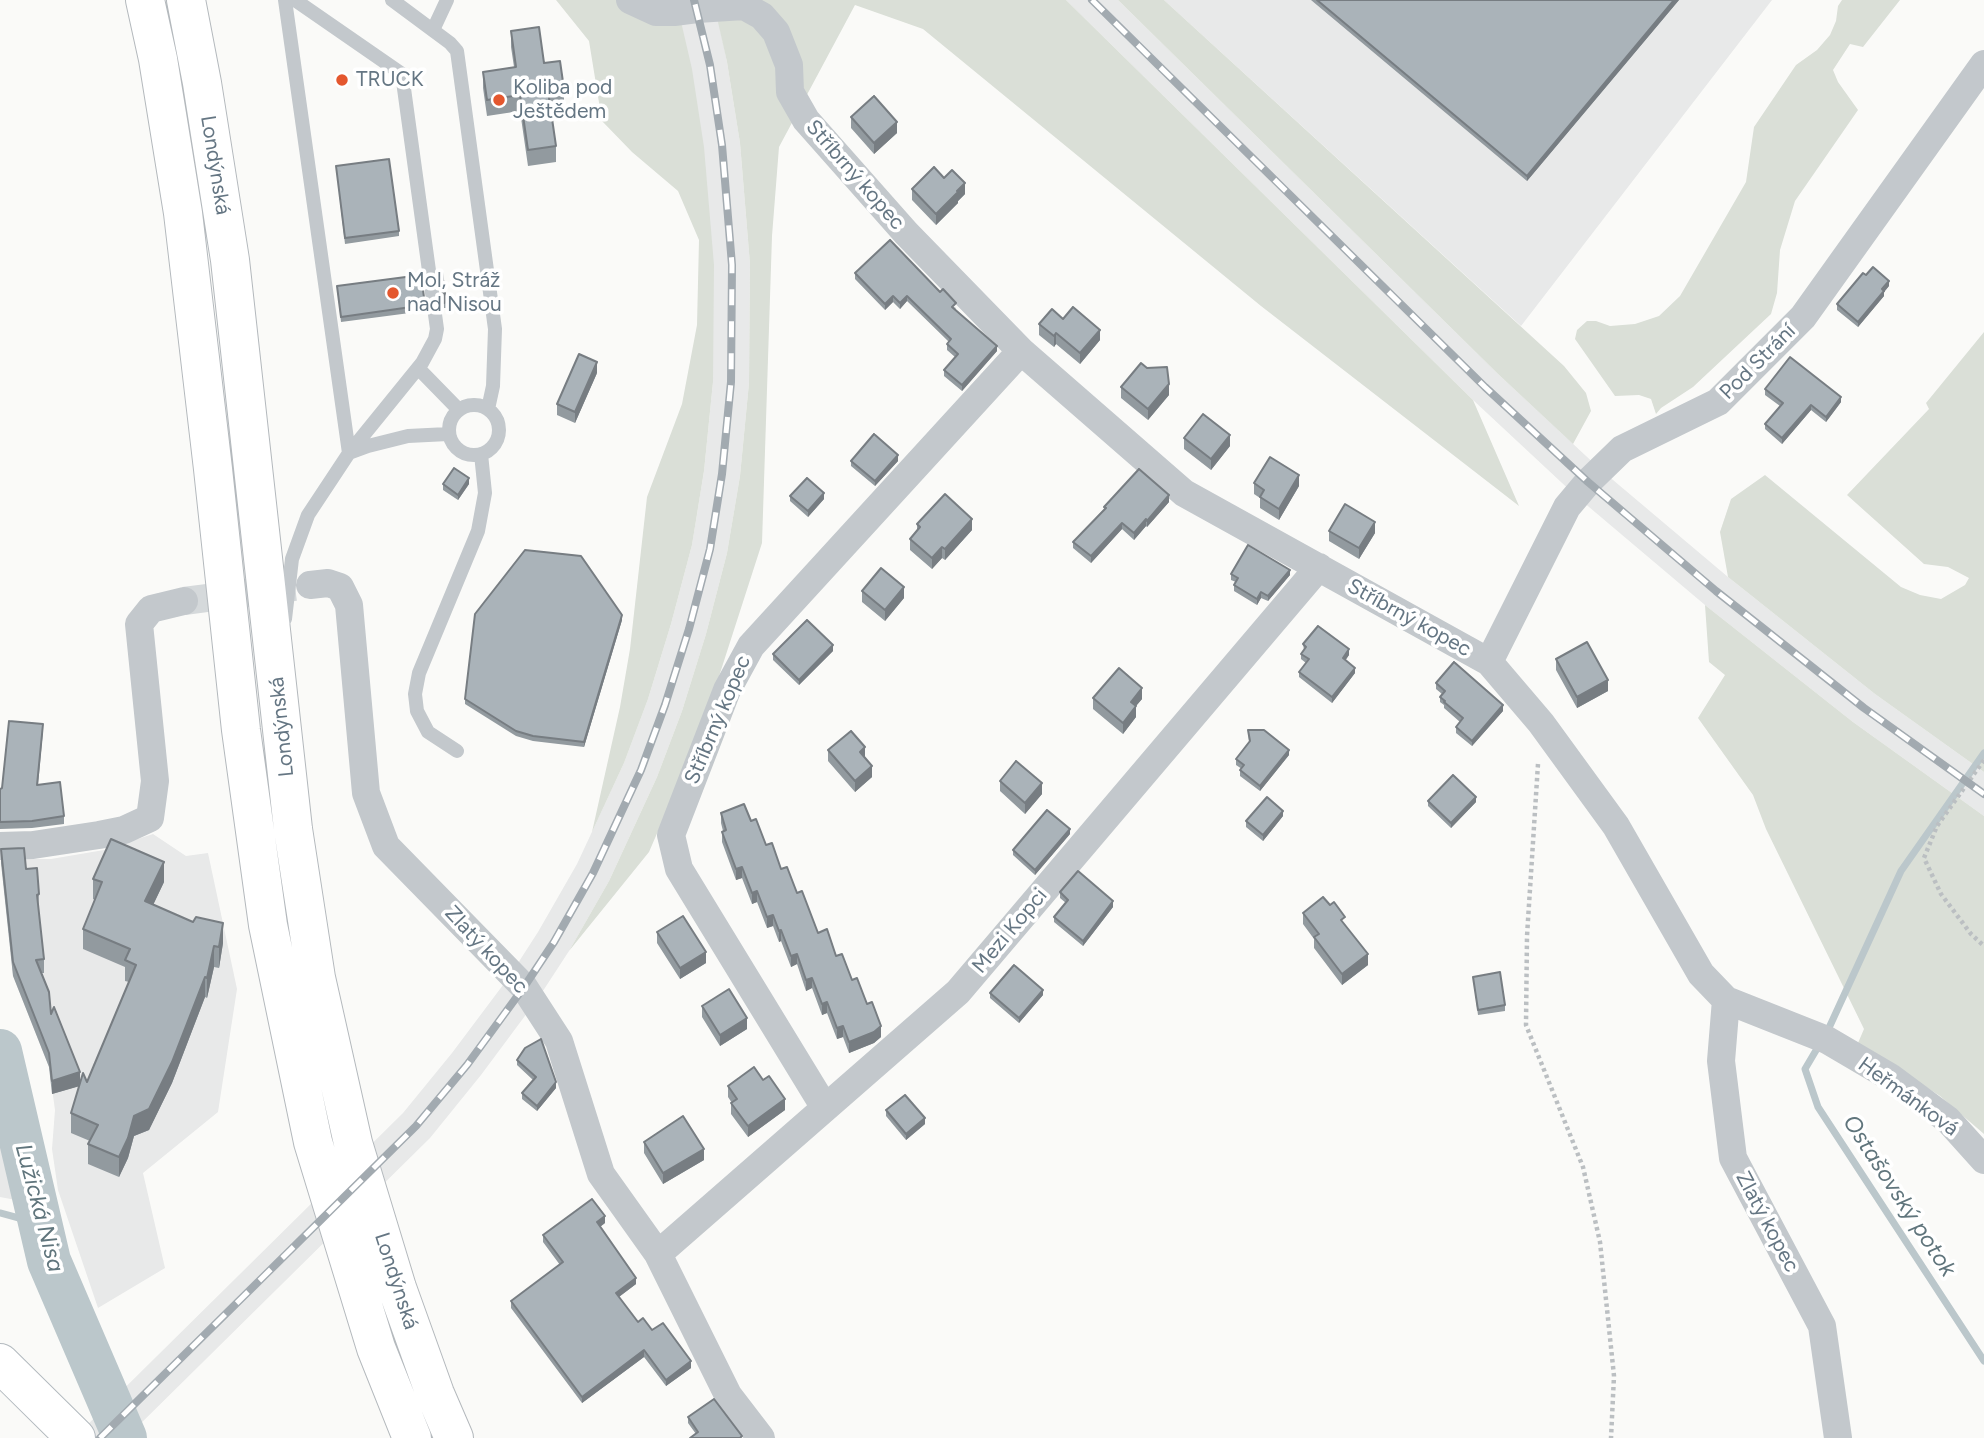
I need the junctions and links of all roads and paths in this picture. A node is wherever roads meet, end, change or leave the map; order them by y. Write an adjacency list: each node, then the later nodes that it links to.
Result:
1 (145, 0): 33 (main road, Londýnská)
2 (186, 0): 21 (main road, Londýnská)
3 (285, 0): 15 (lane)
4 (295, 0): 11 (lane)
5 (392, 0): 8 (lane)
6 (447, 0): 8 (lane)
7 (630, 0): 10 (street, Stříbrný kopec)
8 (433, 30): 13 (lane)
9 (1984, 64): 20 (street, Pod Strání)
10 (1021, 351): 17 (street, Stříbrný kopec); 28 (street, Stříbrný kopec)
11 (418, 368): 12 (lane); 15 (lane)
12 (458, 409): 13 (lane); 14 (lane)
13 (488, 409): 16 (lane)
14 (448, 433): 15 (lane); 16 (lane)
15 (349, 453): 21 (lane)
16 (481, 454): 23 (lane)
17 (1319, 567): 20 (street, Stříbrný kopec); 28 (street, Mezi Kopci)
18 (310, 585): 30 (street, Zlatý kopec)
19 (184, 601): 25 (street)
20 (1489, 662): 22 (street, Stříbrný kopec)
21 (277, 676): 34 (main road, Londýnská)
22 (1541, 723): 27 (street, Stříbrný kopec); 36 (path)
23 (457, 751)
24 (1984, 760): 26 (path)
25 (2, 847)
26 (1984, 946)
27 (1726, 1000): 29 (street, Heřmánková); 37 (street, Zlatý kopec)
28 (825, 1108): 30 (street, Mezi Kopci)
29 (1984, 1160)
30 (658, 1254): 35 (street, Zlatý kopec)
31 (0, 1363): 32 (main road)
32 (76, 1438)
33 (412, 1438)
34 (454, 1438)
35 (761, 1438)
36 (1611, 1438)
37 (1838, 1438)

